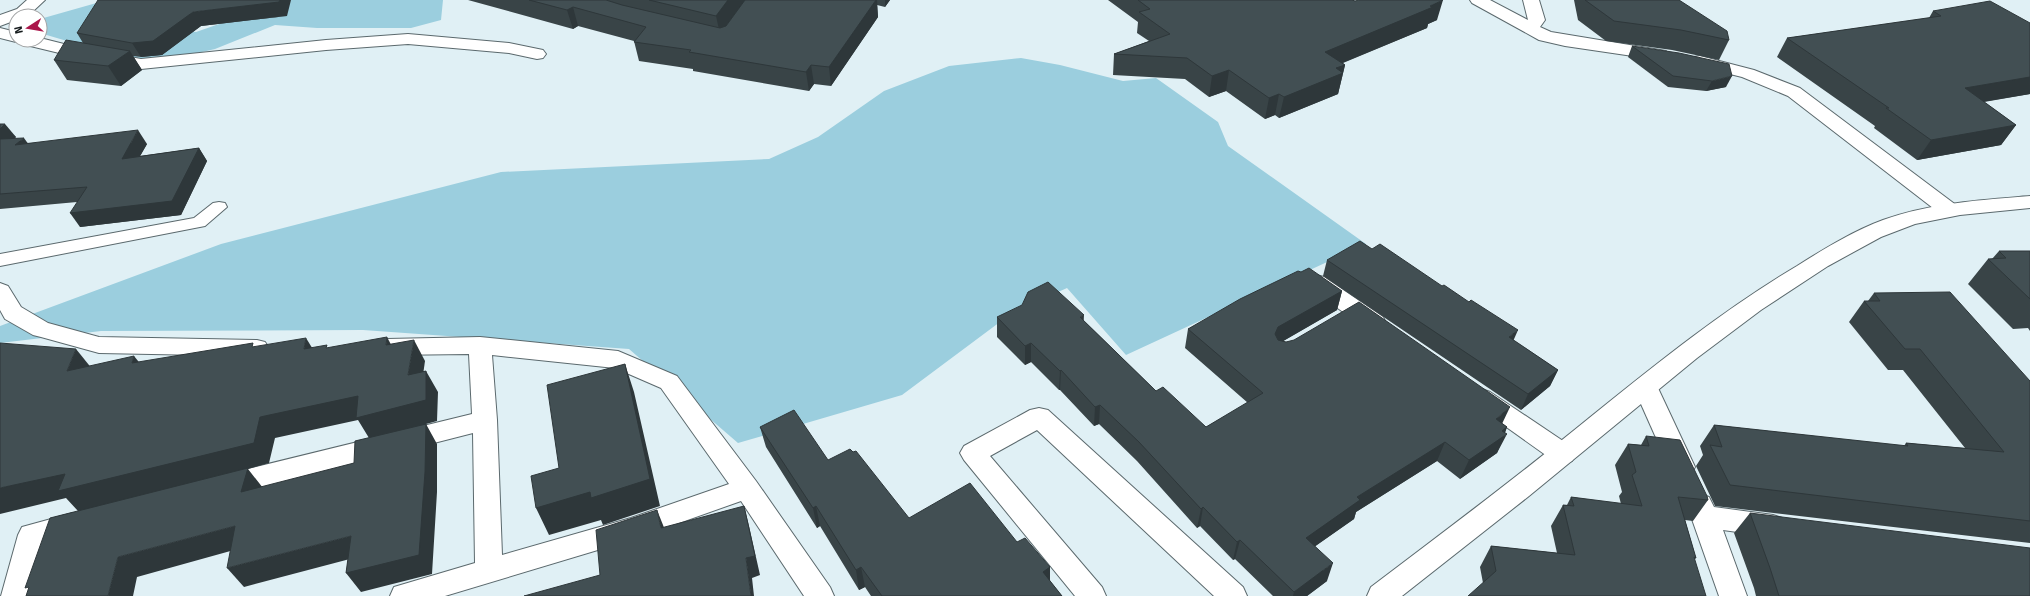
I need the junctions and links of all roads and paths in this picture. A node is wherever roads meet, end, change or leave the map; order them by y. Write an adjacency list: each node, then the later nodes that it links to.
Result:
1 (37, 0): 4 (street)
2 (1478, 0): 5 (street)
3 (1531, 0): 5 (street)
4 (0, 21)
5 (1529, 28): 10 (street)
6 (48, 45): 7 (street)
7 (537, 54)
8 (2030, 202): 10 (street)
9 (219, 207): 11 (lane)
10 (1949, 210): 19 (street)
11 (0, 260)
12 (1313, 280): 14 (street)
13 (0, 291): 17 (street)
14 (1394, 337)
15 (480, 346): 16 (street); 20 (street); 22 (street)
16 (364, 347)
17 (279, 348)
18 (1466, 386): 21 (street)
19 (1645, 386): 21 (street); 24 (street)
20 (485, 420): 23 (street); 27 (street)
21 (1563, 454): 33 (street)
22 (747, 488): 27 (street); 30 (street)
23 (208, 490)
24 (1706, 517): 26 (street); 34 (street)
25 (93, 519): 28 (street)
26 (1801, 529)
27 (490, 571): 29 (street)
28 (15, 596)
29 (404, 596)
30 (820, 596)
31 (1092, 596): 32 (street)
32 (1233, 596)
33 (1382, 596)
34 (1734, 596)

